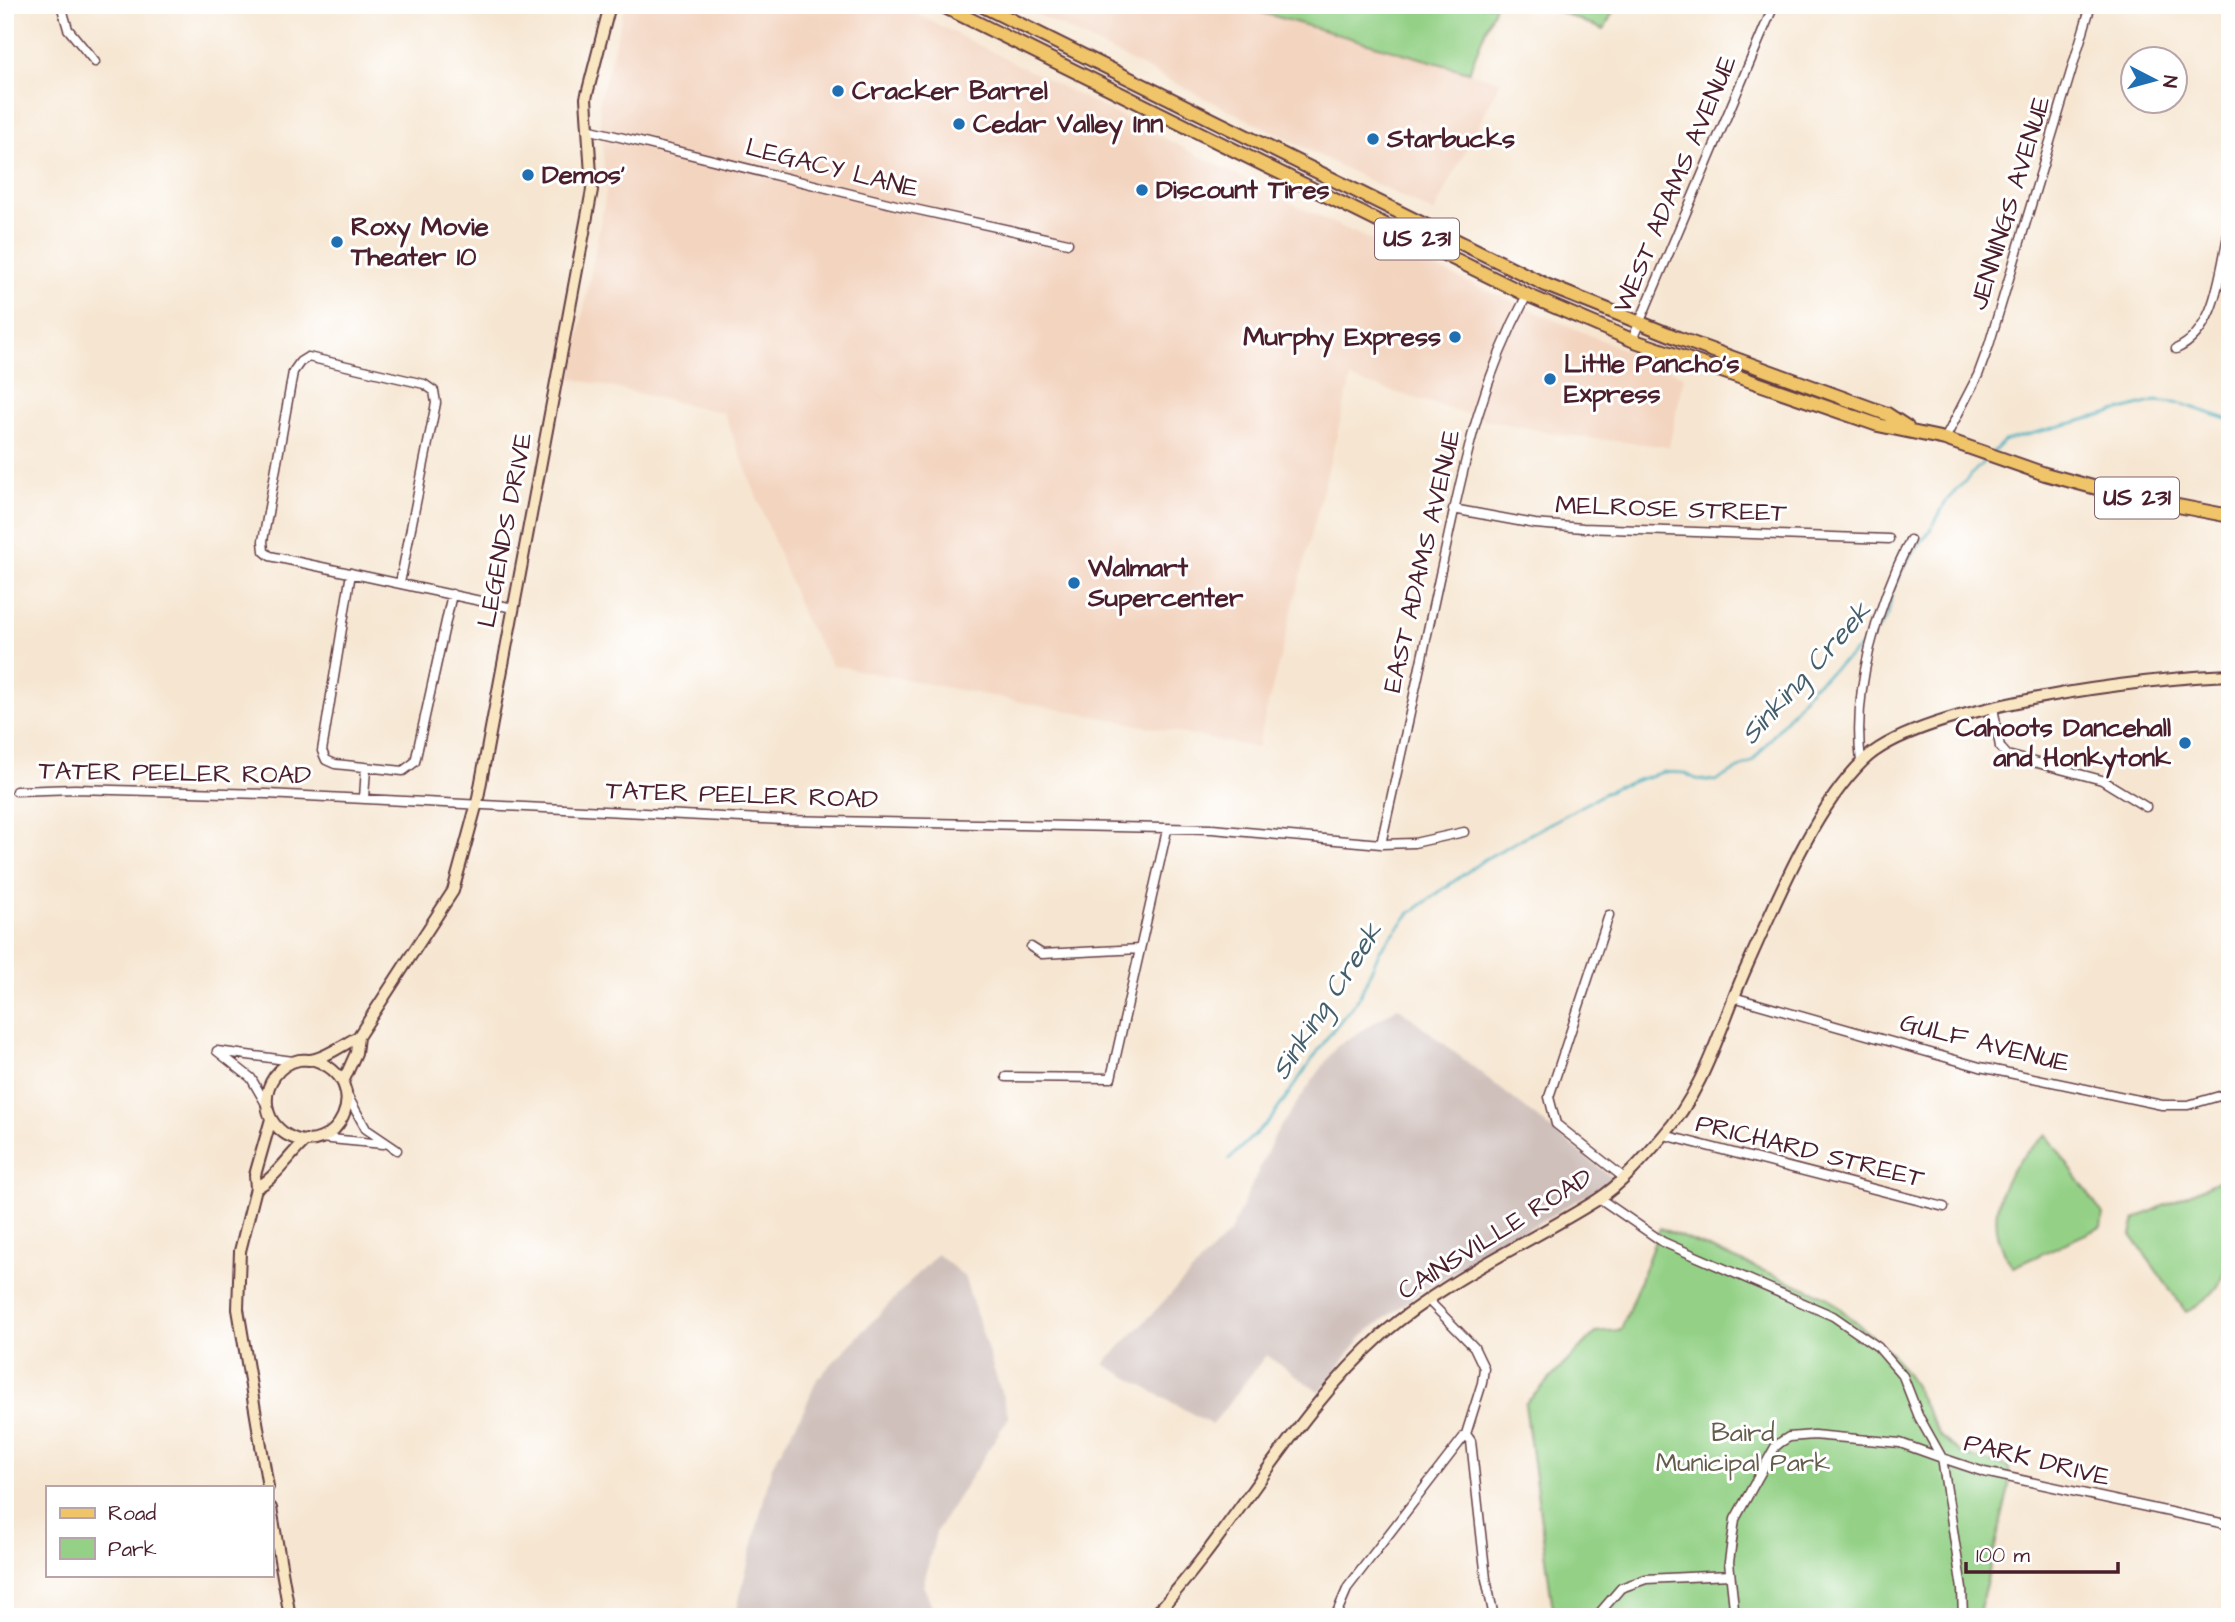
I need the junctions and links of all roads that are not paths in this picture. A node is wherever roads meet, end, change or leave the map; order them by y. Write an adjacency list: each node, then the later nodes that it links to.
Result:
1 (61, 5): 7 (street)
2 (610, 5): 8 (street, LEGENDS DRIVE)
3 (941, 5): 11 (main road, US 231)
4 (981, 5): 12 (main road, US 231)
5 (1774, 5): 12 (street, WEST ADAMS AVENUE)
6 (2091, 5): 16 (street, JENNINGS AVENUE)
7 (95, 62)
8 (587, 129): 10 (street, LEGACY LANE); 24 (street, LEGENDS DRIVE)
9 (2230, 228): 14 (street)
10 (1068, 243)
11 (1527, 295): 13 (main road, US 231); 17 (street, EAST ADAMS AVENUE)
12 (1639, 322): 13 (street, WEST ADAMS AVENUE); 15 (main road, US 231)
13 (1632, 340): 15 (main road, US 231)
14 (2176, 349)
15 (1910, 429): 16 (main road, US 231)
16 (1945, 439): 18 (main road, US 231)
17 (1453, 509): 19 (street, MELROSE STREET); 35 (street, EAST ADAMS AVENUE)
18 (2230, 516)
19 (1889, 539)
20 (1910, 540): 27 (street)
21 (351, 573): 22 (street); 22 (street); 28 (street)
22 (400, 583): 23 (street)
23 (452, 594): 24 (street); 28 (street)
24 (513, 608): 31 (street, LEGENDS DRIVE)
25 (2230, 676): 26 (street, CAINSVILLE ROAD)
26 (1993, 707): 27 (street, CAINSVILLE ROAD); 32 (street)
27 (1861, 762): 39 (street, CAINSVILLE ROAD)
28 (366, 768): 30 (street)
29 (16, 791): 30 (street, TATER PEELER ROAD)
30 (364, 798): 31 (street, TATER PEELER ROAD)
31 (477, 803): 33 (street, TATER PEELER ROAD); 40 (street, LEGENDS DRIVE)
32 (2146, 807)
33 (1167, 830): 35 (street, TATER PEELER ROAD); 38 (street)
34 (1464, 832): 35 (street, TATER PEELER ROAD)
35 (1381, 844)
36 (1609, 915): 54 (street)
37 (1031, 947): 38 (street)
38 (1140, 949): 43 (street)
39 (1733, 998): 45 (street, GULF AVENUE); 49 (street, CAINSVILLE ROAD)
40 (360, 1034): 41 (street, LEGENDS DRIVE); 44 (street, LEGENDS DRIVE)
41 (314, 1060): 42 (street, LEGENDS DRIVE); 44 (street)
42 (296, 1061): 47 (street); 47 (street)
43 (1006, 1077)
44 (343, 1082): 46 (street)
45 (2230, 1093)
46 (347, 1095): 50 (street); 52 (street)
47 (267, 1107): 48 (street)
48 (271, 1119): 51 (street); 55 (street)
49 (1664, 1135): 54 (street, CAINSVILLE ROAD); 57 (street, PRICHARD STREET)
50 (320, 1138): 51 (street); 52 (street)
51 (306, 1140): 55 (street)
52 (386, 1145): 53 (street)
53 (397, 1150)
54 (1623, 1177): 56 (street, CAINSVILLE ROAD)
55 (256, 1188): 61 (street)
56 (1600, 1198): 58 (street, CAINSVILLE ROAD); 60 (street, PARK DRIVE)
57 (1944, 1207)
58 (1428, 1300): 59 (street); 66 (street, CAINSVILLE ROAD)
59 (1466, 1434): 67 (street); 68 (street)
60 (1942, 1458): 63 (street, PARK DRIVE); 64 (street); 71 (street)
61 (268, 1486)
62 (273, 1519): 65 (street)
63 (2230, 1525)
64 (1730, 1575): 69 (street); 70 (street)
65 (290, 1617)
66 (1153, 1617)
67 (1335, 1617)
68 (1494, 1617)
69 (1596, 1617)
70 (1735, 1617)
71 (1963, 1617)

